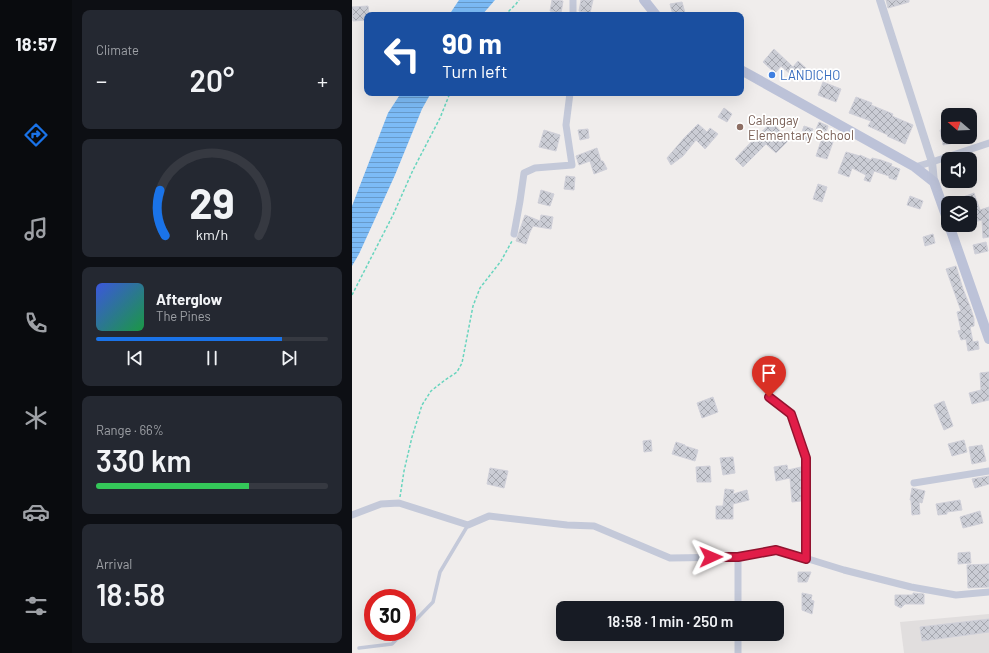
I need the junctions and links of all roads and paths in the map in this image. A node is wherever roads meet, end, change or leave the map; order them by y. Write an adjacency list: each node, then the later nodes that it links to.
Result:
1 (519, 0): 5 (path)
2 (573, 0): 6 (street)
3 (644, 0): 7 (main road)
4 (880, 0): 12 (street)
5 (508, 12)
6 (572, 12)
7 (654, 12)
8 (744, 72): 13 (main road)
9 (449, 96): 18 (path)
10 (570, 96): 17 (street)
11 (989, 144): 12 (street)
12 (932, 162): 13 (street); 14 (street)
13 (915, 167): 14 (main road)
14 (934, 182): 15 (main road)
15 (941, 202)
16 (951, 232): 19 (main road)
17 (514, 234): 23 (path)
18 (352, 295)
19 (989, 339)
20 (769, 397): 27 (street)
21 (989, 471): 22 (street)
22 (914, 483)
23 (399, 503): 24 (street); 25 (street)
24 (352, 516)
25 (468, 525): 26 (street); 30 (lane)
26 (738, 557): 27 (street); 29 (street)
27 (806, 559): 28 (street)
28 (989, 592)
29 (738, 601)
30 (416, 620)
31 (395, 641): 33 (lane)
32 (738, 641): 34 (street)
33 (359, 648)
34 (738, 653)

